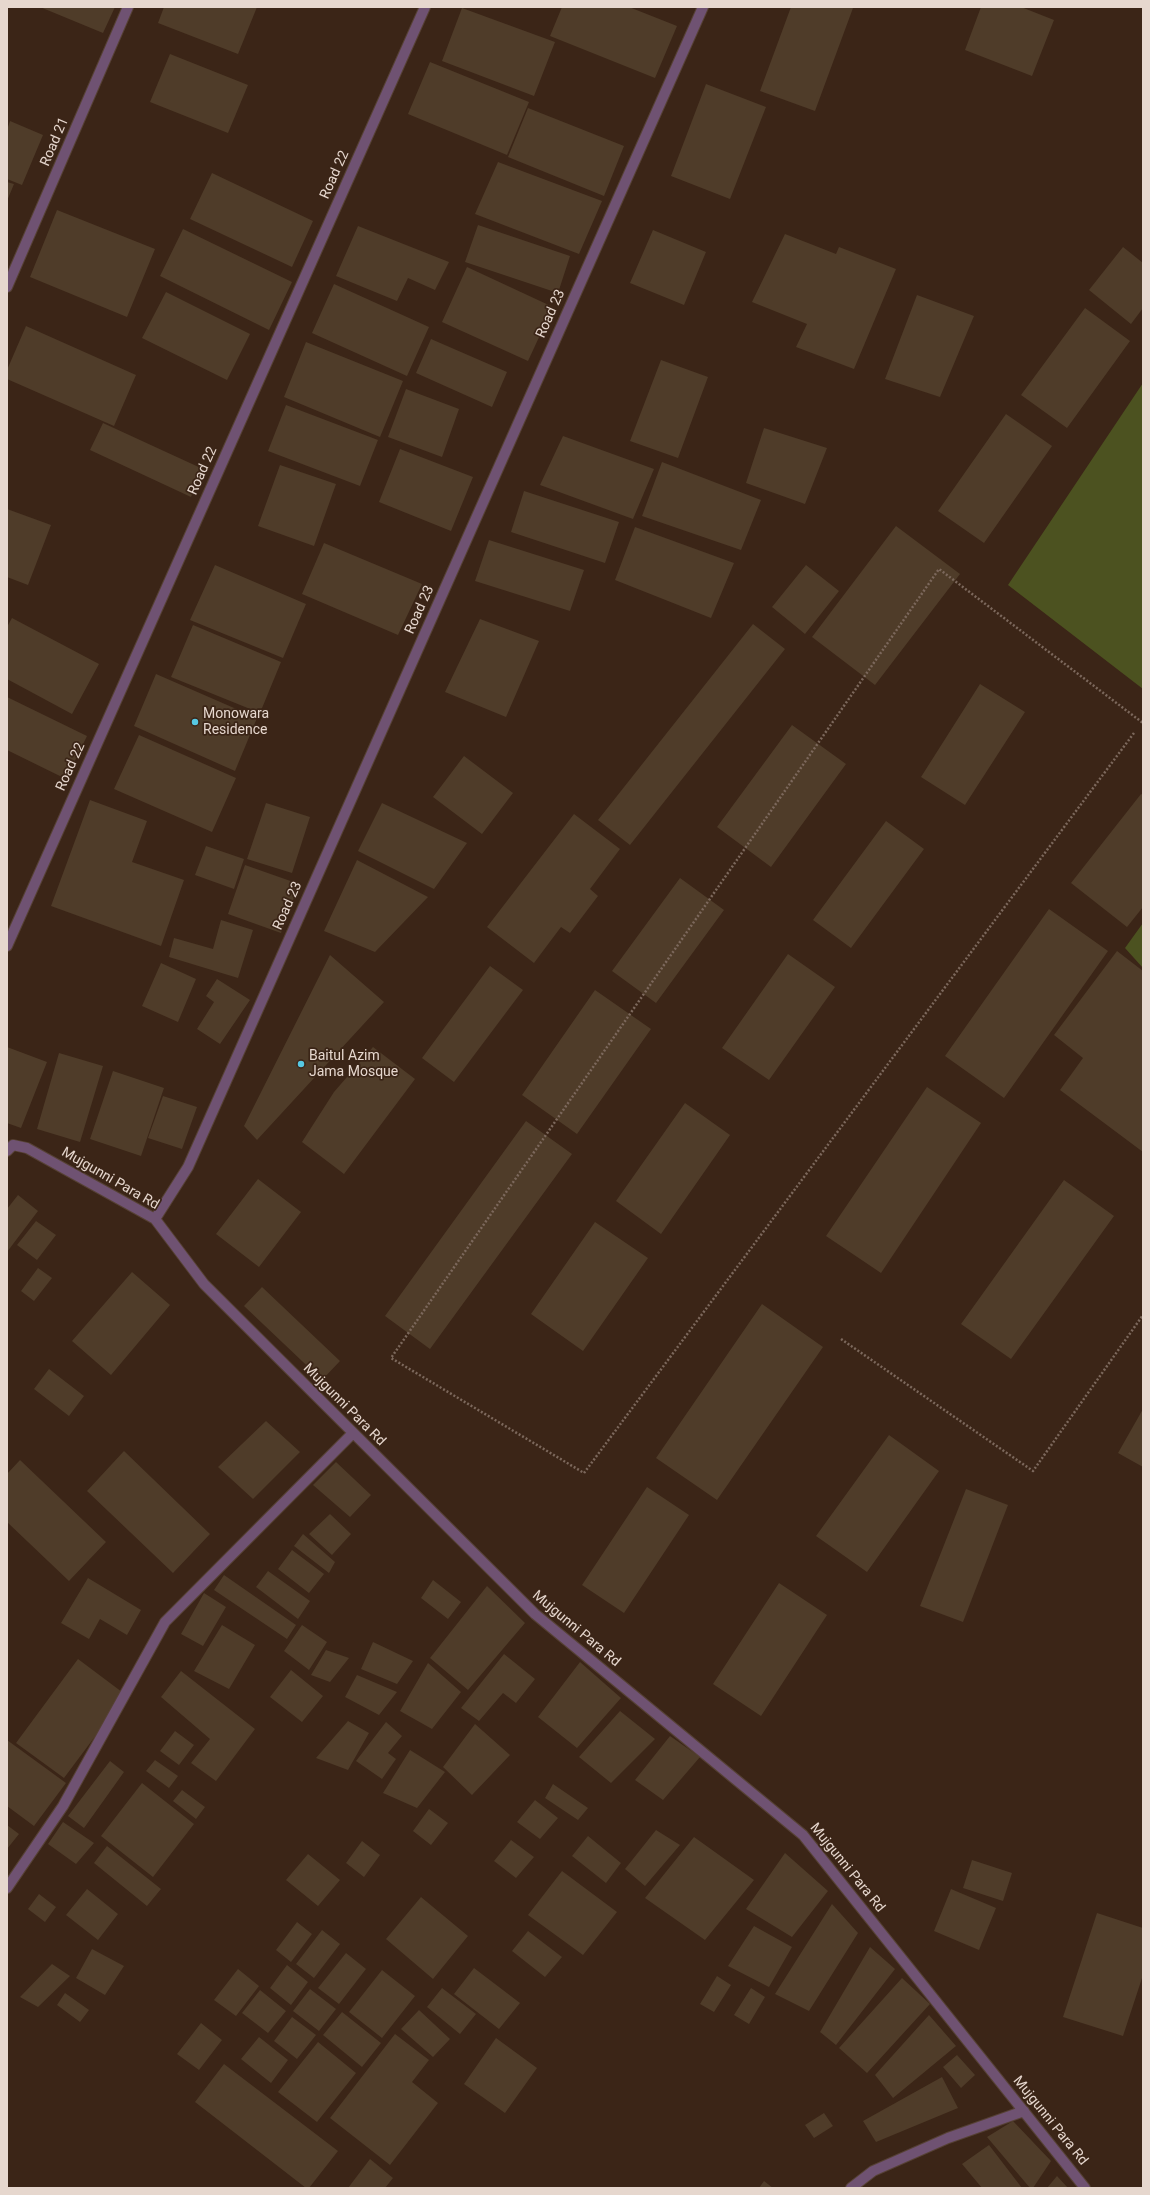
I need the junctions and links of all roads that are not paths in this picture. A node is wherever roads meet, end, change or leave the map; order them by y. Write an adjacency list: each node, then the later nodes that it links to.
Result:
1 (128, 7): 4 (street, Road 21)
2 (425, 7): 5 (street, Road 22)
3 (703, 7): 7 (street, Road 23)
4 (7, 287)
5 (7, 946)
6 (7, 1151): 7 (street, Mujgunni Para Rd)
7 (155, 1219): 8 (street, Mujgunni Para Rd)
8 (353, 1433): 9 (street); 10 (street, Mujgunni Para Rd)
9 (7, 1888)
10 (1024, 2111): 11 (street); 12 (street, Mujgunni Para Rd)
11 (850, 2188)
12 (1085, 2188)

